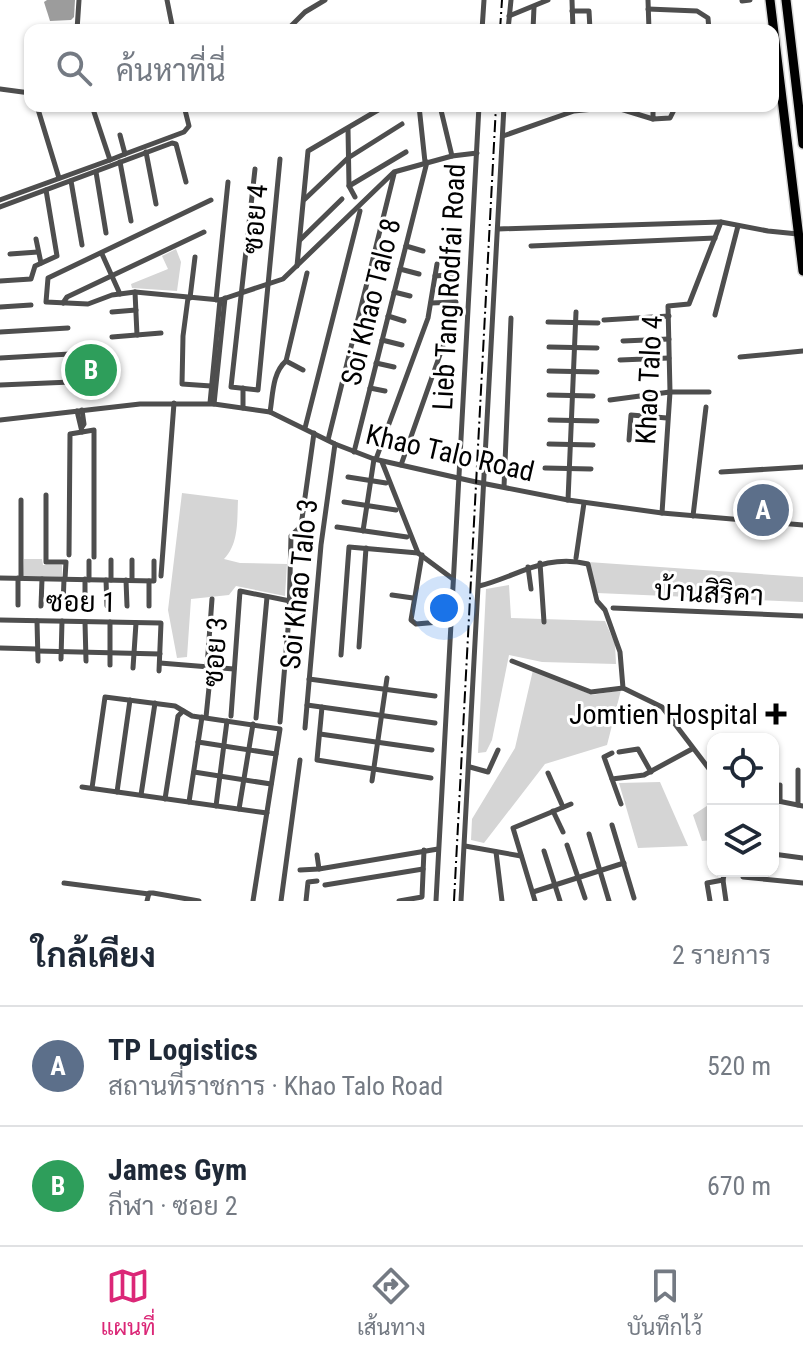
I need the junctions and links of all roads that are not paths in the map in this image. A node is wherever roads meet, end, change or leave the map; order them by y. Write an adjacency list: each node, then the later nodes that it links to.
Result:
1 (79, 0): 17 (street)
2 (167, 0): 18 (street)
3 (325, 0): 19 (street)
4 (484, 0): 20 (street)
5 (511, 0): 16 (street)
6 (548, 0): 13 (street)
7 (572, 0): 15 (street)
8 (648, 0): 14 (street)
9 (750, 0): 12 (street)
10 (770, 0): 27 (highway)
11 (786, 0): 48 (highway)
12 (742, 1)
13 (534, 7): 16 (street); 22 (street)
14 (648, 9): 25 (street); 26 (street)
15 (572, 11): 23 (street); 24 (street)
16 (509, 16): 21 (street)
17 (77, 24)
18 (172, 24)
19 (293, 24)
20 (482, 24)
21 (508, 24)
22 (533, 24)
23 (573, 24)
24 (590, 24)
25 (649, 24)
26 (708, 24)
27 (773, 24)
28 (779, 73): 82 (highway)
29 (0, 89): 30 (street)
30 (24, 92)
31 (39, 112): 62 (street)
32 (94, 112): 56 (street)
33 (185, 112): 52 (street)
34 (375, 112): 45 (street)
35 (420, 112): 58 (street)
36 (441, 112): 53 (street)
37 (479, 112): 51 (street, Lieb Tang Rodfai Road)
38 (504, 112): 47 (street, Lieb Tang Rodfai Road)
39 (571, 112): 47 (street)
40 (630, 112): 43 (street)
41 (653, 112): 43 (street)
42 (673, 112): 43 (street)
43 (653, 119)
44 (402, 124): 54 (street)
45 (348, 129): 54 (street); 72 (street)
46 (120, 135): 52 (street)
47 (503, 136): 79 (street, Lieb Tang Rodfai Road)
48 (803, 144)
49 (146, 152): 57 (street); 64 (street); 73 (street)
50 (406, 152): 66 (street)
51 (477, 153): 53 (street); 195 (street, Lieb Tang Rodfai Road)
52 (125, 154): 56 (street)
53 (452, 156): 58 (street)
54 (348, 158): 66 (street); 72 (street)
55 (280, 159): 105 (street, ซอย 4)
56 (110, 160): 62 (street)
57 (120, 162): 60 (street); 76 (street)
58 (426, 162): 61 (street); 87 (street, Soi Khao Talo 8)
59 (255, 169): 107 (street)
60 (96, 172): 63 (street); 81 (street)
61 (394, 172): 96 (street); 180 (street)
62 (59, 178): 70 (street)
63 (71, 181): 67 (street); 86 (street)
64 (186, 182)
65 (228, 182): 112 (street)
66 (349, 186): 68 (street)
67 (46, 190): 74 (street); 94 (street)
68 (355, 197)
69 (342, 199): 85 (street)
70 (0, 200)
71 (211, 200): 92 (street)
72 (303, 201): 85 (street)
73 (156, 204)
74 (0, 207)
75 (360, 211): 177 (street)
76 (131, 221)
77 (721, 222): 78 (street); 79 (street); 83 (street, Khao Talo 4)
78 (738, 226): 82 (street); 121 (street)
79 (498, 229): 198 (street, Lieb Tang Rodfai Road)
80 (204, 232): 103 (street)
81 (106, 233)
82 (799, 234): 98 (highway)
83 (715, 238): 88 (street); 123 (street, Khao Talo 4)
84 (36, 239): 90 (street)
85 (300, 240): 96 (street)
86 (82, 245)
87 (406, 246): 89 (street); 97 (street, Soi Khao Talo 8)
88 (531, 246)
89 (423, 251)
90 (38, 252): 91 (street); 94 (street)
91 (10, 254)
92 (102, 254): 103 (street); 114 (street)
93 (195, 257): 111 (street)
94 (41, 263): 104 (street)
95 (437, 264): 102 (street)
96 (297, 267): 105 (street)
97 (400, 269): 100 (street); 108 (street, Soi Khao Talo 8)
98 (803, 271)
99 (307, 273): 147 (street)
100 (419, 274)
101 (459, 274): 102 (street)
102 (435, 276): 115 (street)
103 (113, 277): 109 (street); 114 (street)
104 (0, 281)
105 (270, 283): 107 (street); 157 (street, ซอย 4)
106 (135, 292): 109 (street); 111 (street); 118 (street)
107 (241, 292): 112 (street); 157 (street)
108 (394, 292): 110 (street); 122 (street, Soi Khao Talo 8)
109 (120, 294): 114 (street)
110 (410, 296)
111 (189, 298): 112 (street); 156 (street)
112 (220, 299): 156 (street); 167 (street)
113 (456, 302): 115 (street)
114 (62, 303)
115 (431, 303): 187 (street)
116 (31, 305): 117 (street)
117 (0, 307)
118 (136, 310): 119 (street); 132 (street)
119 (112, 312)
120 (576, 312): 127 (street)
121 (715, 315)
122 (388, 316): 125 (street); 135 (street, Soi Khao Talo 8)
123 (669, 316): 127 (street); 134 (street, Khao Talo 4)
124 (511, 318): 199 (street)
125 (404, 321)
126 (548, 322): 127 (street)
127 (575, 322): 139 (street)
128 (68, 328): 130 (street)
129 (449, 329): 188 (street)
130 (0, 332)
131 (161, 333): 132 (street)
132 (137, 335): 133 (street)
133 (112, 337)
134 (669, 339): 136 (street); 145 (street, Khao Talo 4)
135 (382, 340): 137 (street); 148 (street, Soi Khao Talo 8)
136 (623, 341)
137 (402, 345)
138 (549, 347): 139 (street)
139 (574, 347): 140 (street); 152 (street)
140 (597, 348)
141 (803, 351): 143 (street)
142 (70, 354): 144 (street)
143 (740, 357)
144 (0, 358)
145 (669, 358): 146 (street); 160 (street, Khao Talo 4)
146 (620, 360)
147 (286, 361): 150 (street); 171 (street)
148 (376, 363): 149 (street); 158 (street, Soi Khao Talo 8)
149 (394, 367)
150 (303, 370)
151 (549, 371): 152 (street)
152 (573, 371): 153 (street); 163 (street)
153 (597, 372)
154 (71, 382): 155 (street)
155 (0, 385)
156 (211, 386): 167 (street)
157 (243, 388): 168 (street)
158 (370, 388): 159 (street); 186 (street, Soi Khao Talo 8)
159 (385, 391)
160 (670, 392): 161 (street); 165 (street); 172 (street, Khao Talo 4)
161 (709, 392)
162 (549, 395): 163 (street)
163 (573, 396): 164 (street); 175 (street)
164 (593, 396)
165 (610, 400)
166 (174, 403): 167 (street, Khao Talo Road); 170 (street, Khao Talo Road); 222 (street)
167 (212, 403): 168 (street, Khao Talo Road)
168 (241, 407): 171 (street, Khao Talo Road)
169 (706, 407): 208 (street)
170 (80, 410): 173 (street, Khao Talo Road); 178 (street)
171 (270, 412): 177 (street, Khao Talo Road)
172 (667, 418): 181 (street); 207 (street, Khao Talo 4)
173 (0, 420)
174 (550, 420): 175 (street)
175 (572, 421): 176 (street); 184 (street)
176 (597, 421)
177 (305, 428): 179 (street, Khao Talo Road)
178 (82, 429): 215 (street); 228 (street)
179 (314, 433): 180 (street, Khao Talo Road); 238 (street)
180 (328, 440): 182 (street, Khao Talo Road)
181 (629, 440)
182 (335, 444): 186 (street, Khao Talo Road); 275 (street, Soi Khao Talo 3)
183 (549, 444): 184 (street)
184 (571, 445): 185 (street); 191 (street)
185 (593, 445)
186 (354, 452): 187 (street, Khao Talo Road)
187 (377, 460): 188 (street, Khao Talo Road); 196 (street); 214 (street)
188 (401, 465): 195 (street, Khao Talo Road)
189 (803, 467): 193 (street)
190 (545, 468): 191 (street)
191 (570, 469): 192 (street); 202 (street)
192 (591, 469)
193 (721, 472)
194 (348, 477): 196 (street)
195 (458, 478): 198 (street, Khao Talo Road); 227 (street, Lieb Tang Rodfai Road)
196 (371, 481): 197 (street); 205 (street)
197 (386, 483)
198 (484, 484): 199 (street, Khao Talo Road); 232 (street, Lieb Tang Rodfai Road)
199 (504, 487): 202 (street, Khao Talo Road)
200 (46, 495): 226 (street)
201 (21, 500): 224 (street)
202 (568, 500): 204 (street, Khao Talo Road)
203 (344, 502): 205 (street)
204 (584, 503): 207 (street, Khao Talo Road); 216 (street)
205 (367, 505): 206 (street); 211 (street)
206 (396, 510)
207 (662, 513): 208 (street, Khao Talo Road)
208 (693, 516): 209 (street, Khao Talo Road)
209 (803, 525)
210 (337, 527): 211 (street)
211 (363, 531): 212 (street)
212 (407, 537)
213 (366, 548): 214 (street); 256 (street); 263 (street)
214 (420, 554): 227 (street); 236 (street)
215 (69, 555)
216 (576, 558)
217 (111, 560): 229 (street)
218 (132, 560): 230 (street)
219 (154, 561): 231 (street)
220 (540, 563): 221 (street); 254 (street); 276 (street)
221 (528, 567): 232 (street); 233 (street)
222 (161, 576)
223 (0, 578): 224 (street)
224 (20, 578): 225 (street); 239 (street)
225 (42, 579): 226 (street); 241 (street)
226 (65, 579): 228 (street); 242 (street)
227 (453, 579): 251 (street, Lieb Tang Rodfai Road)
228 (87, 580): 229 (street); 240 (street)
229 (108, 580): 230 (street); 243 (street)
230 (129, 580): 231 (street); 244 (street)
231 (149, 581): 245 (street)
232 (479, 586): 301 (street, Lieb Tang Rodfai Road)
233 (531, 589)
234 (392, 595): 236 (street)
235 (267, 597): 238 (street); 272 (street, ซอย 3); 287 (street)
236 (413, 598): 251 (street)
237 (212, 599): 270 (street)
238 (290, 601): 288 (street)
239 (18, 605)
240 (85, 605)
241 (41, 606)
242 (63, 606)
243 (107, 606)
244 (127, 606)
245 (149, 606)
246 (613, 608): 247 (street, บ้านสิริคา)
247 (803, 616)
248 (0, 620): 249 (street, ซอย 1)
249 (37, 621): 250 (street, ซอย 1); 258 (street)
250 (62, 621): 252 (street, ซอย 1); 264 (street)
251 (451, 621): 336 (street, Lieb Tang Rodfai Road)
252 (85, 622): 253 (street, ซอย 1); 259 (street)
253 (110, 622): 255 (street, ซอย 1); 260 (street)
254 (544, 622)
255 (136, 623): 261 (street); 262 (street, ซอย 1)
256 (359, 647)
257 (0, 648): 258 (street)
258 (38, 650): 264 (street); 265 (street)
259 (86, 653): 260 (street); 264 (street); 266 (street)
260 (110, 653): 261 (street); 269 (street)
261 (134, 654): 262 (street); 271 (street)
262 (160, 654): 268 (street)
263 (341, 655)
264 (61, 656)
265 (38, 661)
266 (86, 661)
267 (512, 661): 276 (street)
268 (159, 663): 270 (street); 273 (street)
269 (110, 665)
270 (209, 667): 272 (street); 285 (street)
271 (133, 668)
272 (234, 669): 286 (street, ซอย 3)
273 (159, 671)
274 (387, 678): 277 (street)
275 (309, 679): 277 (street); 281 (street, Soi Khao Talo 3)
276 (623, 688): 295 (street)
277 (385, 689): 278 (street); 284 (street)
278 (435, 696)
279 (130, 700): 280 (street); 316 (street); 318 (street)
280 (155, 703): 283 (street); 319 (street)
281 (307, 705): 282 (street); 290 (street, Soi Khao Talo 3)
282 (322, 707): 284 (street); 291 (street)
283 (183, 711): 285 (street); 320 (street)
284 (381, 715): 289 (street); 293 (street)
285 (204, 717): 286 (street); 292 (street)
286 (229, 718): 287 (street); 294 (street, ซอย 3)
287 (254, 721): 296 (street); 299 (street)
288 (280, 722)
289 (435, 723)
290 (305, 728)
291 (320, 734): 293 (street); 303 (street)
292 (198, 742): 294 (street); 305 (street)
293 (377, 742): 297 (street); 303 (street)
294 (224, 746): 296 (street); 308 (street, ซอย 3)
295 (692, 749): 302 (street); 306 (street)
296 (249, 750): 299 (street); 311 (street)
297 (432, 750)
298 (498, 750): 301 (street)
299 (276, 754): 313 (street)
300 (300, 760): 365 (street)
301 (470, 767): 335 (street, Lieb Tang Rodfai Road)
302 (707, 767)
303 (374, 769): 309 (street); 312 (street)
304 (798, 770): 325 (street)
305 (194, 772): 308 (street); 322 (street)
306 (651, 772): 310 (street); 310 (street)
307 (548, 773): 327 (street)
308 (220, 776): 311 (street); 326 (street, ซอย 3)
309 (431, 778)
310 (612, 779): 324 (street)
311 (244, 780): 313 (street); 328 (street)
312 (372, 781)
313 (271, 784): 330 (street)
314 (780, 785): 317 (street)
315 (82, 787): 316 (street)
316 (92, 788): 318 (street)
317 (779, 790)
318 (117, 792): 319 (street)
319 (141, 795): 320 (street)
320 (165, 799): 322 (street)
321 (779, 800): 325 (street)
322 (189, 802): 326 (street)
323 (571, 804): 327 (street)
324 (621, 804)
325 (800, 805)
326 (216, 806): 328 (street)
327 (563, 807): 329 (street)
328 (239, 809): 330 (street)
329 (553, 811): 332 (street); 342 (street)
330 (267, 813): 364 (street)
331 (612, 825): 344 (street)
332 (563, 832)
333 (589, 834): 348 (street)
334 (567, 845): 349 (street)
335 (465, 846): 339 (street); 369 (street, Lieb Tang Rodfai Road)
336 (438, 849): 337 (street); 368 (street, Lieb Tang Rodfai Road)
337 (424, 850): 345 (street); 346 (street)
338 (544, 851): 357 (street)
339 (496, 852): 342 (street); 370 (street)
340 (317, 855): 345 (street)
341 (779, 855): 343 (street)
342 (521, 856): 358 (street)
343 (803, 858)
344 (624, 863): 348 (street); 362 (street)
345 (319, 869): 347 (street)
346 (423, 869): 356 (street); 367 (street)
347 (300, 870)
348 (600, 871): 349 (street); 373 (street)
349 (578, 877): 357 (street); 361 (street)
350 (724, 877): 352 (street)
351 (743, 877): 355 (street)
352 (723, 880): 374 (street); 375 (street)
353 (317, 881): 366 (street)
354 (64, 883): 359 (street)
355 (803, 883)
356 (325, 885)
357 (555, 885): 358 (street); 372 (street)
358 (533, 892): 371 (street)
359 (148, 898): 360 (street)
360 (163, 898): 363 (street)
361 (585, 898)
362 (634, 898)
363 (199, 901)
364 (253, 901)
365 (281, 901)
366 (306, 901)
367 (399, 901)
368 (436, 901)
369 (461, 901)
370 (502, 901)
371 (535, 901)
372 (560, 901)
373 (609, 901)
374 (710, 901)
375 (726, 901)

